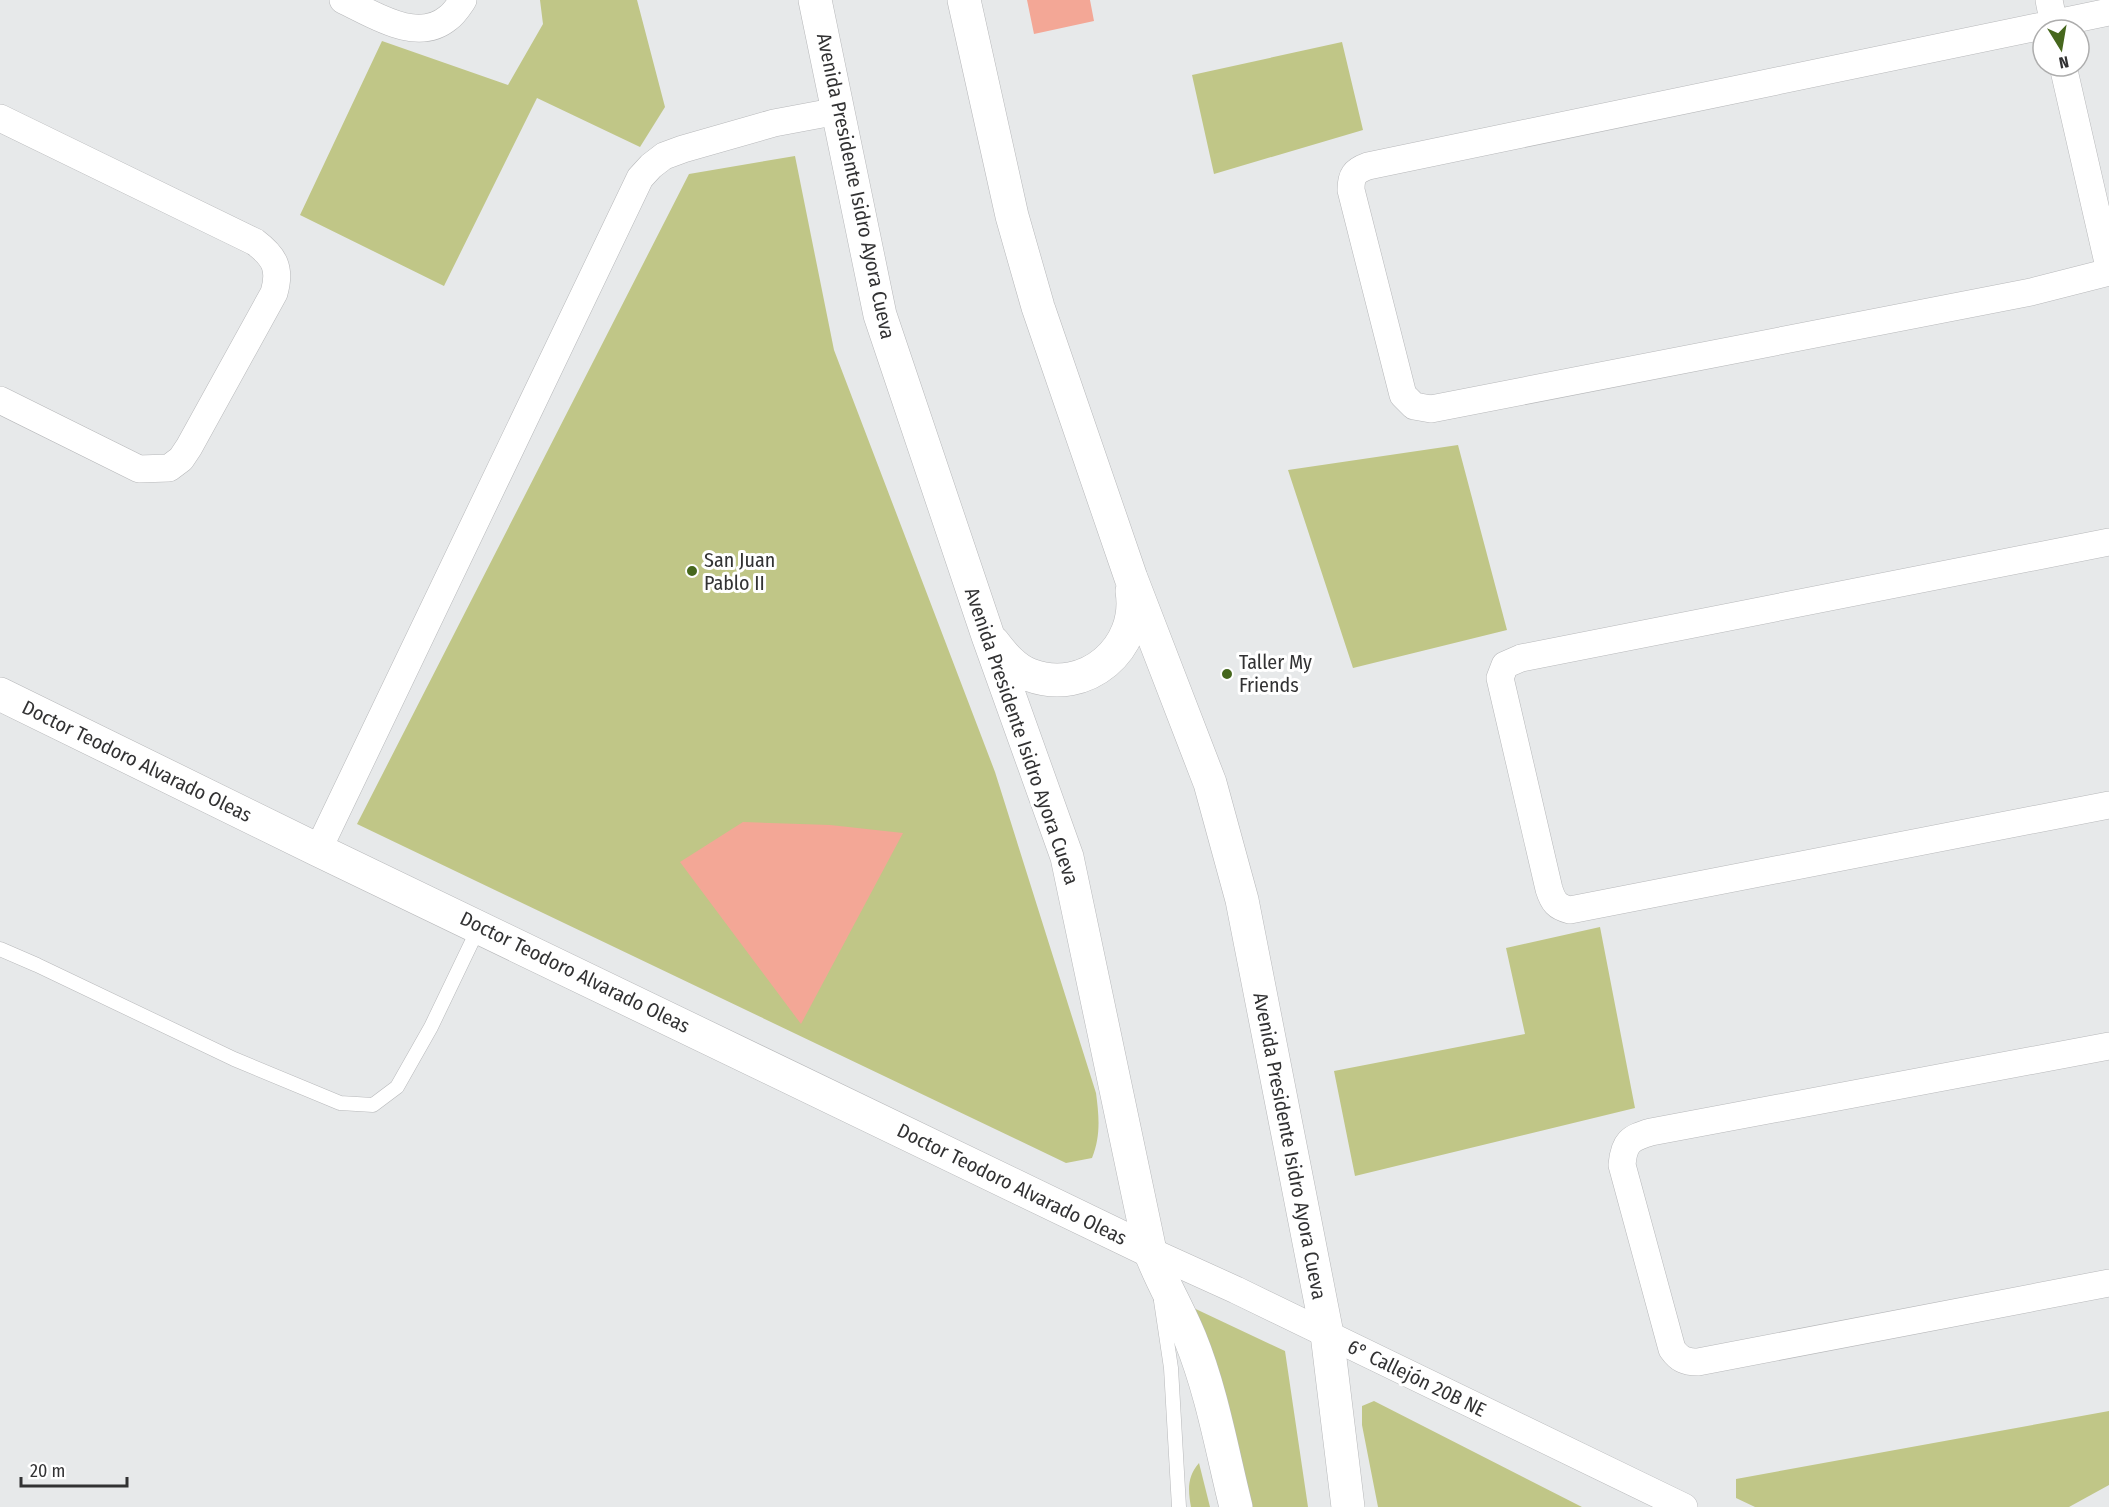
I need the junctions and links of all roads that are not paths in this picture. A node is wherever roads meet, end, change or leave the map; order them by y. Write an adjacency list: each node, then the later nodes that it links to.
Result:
1 (343, 0): 2 (street)
2 (463, 0)
3 (815, 0): 9 (main road, Avenida Presidente Isidro Ayora Cueva)
4 (964, 0): 14 (main road, Avenida Presidente Isidro Ayora Cueva)
5 (2109, 12): 6 (street)
6 (2052, 18)
7 (2031, 23): 11 (street)
8 (2066, 78): 11 (street)
9 (838, 111): 15 (main road, Avenida Presidente Isidro Ayora Cueva); 18 (street)
10 (0, 118): 12 (street)
11 (2109, 270)
12 (0, 400)
13 (2109, 542): 17 (street)
14 (1131, 578): 15 (main road); 24 (main road, Avenida Presidente Isidro Ayora Cueva)
15 (988, 636): 22 (main road, Avenida Presidente Isidro Ayora Cueva)
16 (0, 694): 18 (main road, Doctor Teodoro Alvarado Oleas)
17 (2109, 805)
18 (318, 850): 19 (main road, Doctor Teodoro Alvarado Oleas)
19 (480, 926): 20 (lane); 22 (main road, Doctor Teodoro Alvarado Oleas)
20 (0, 949)
21 (2109, 1046): 23 (street)
22 (1153, 1260): 24 (street, 6° Callejón 20B NE); 25 (lane); 26 (main road, Avenida Presidente Isidro Ayora Cueva)
23 (2109, 1283)
24 (1327, 1334): 27 (main road, Avenida Presidente Isidro Ayora Cueva); 28 (street, 6° Callejón 20B NE)
25 (1179, 1507)
26 (1236, 1507)
27 (1348, 1507)
28 (1684, 1507)

